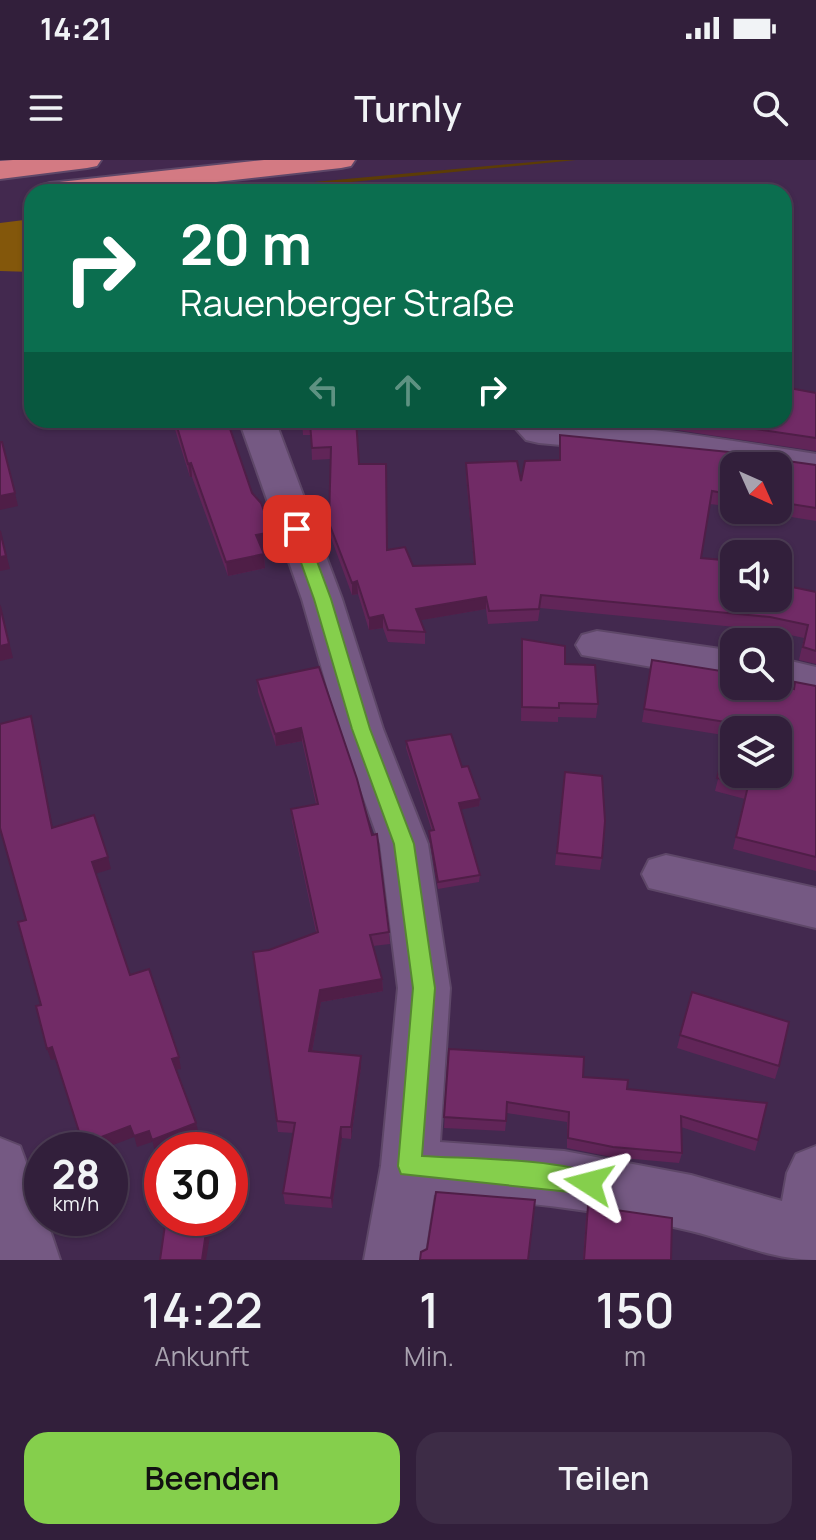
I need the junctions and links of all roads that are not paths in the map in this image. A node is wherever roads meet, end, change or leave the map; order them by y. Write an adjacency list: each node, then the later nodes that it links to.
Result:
1 (87, 160): 3 (highway)
2 (341, 160): 4 (highway)
3 (0, 170)
4 (123, 184)
5 (24, 195): 6 (highway)
6 (0, 198)
7 (260, 428): 17 (street)
8 (535, 428): 9 (street)
9 (816, 465)
10 (597, 645): 11 (street)
11 (720, 664)
12 (792, 676): 13 (street)
13 (816, 682)
14 (666, 874): 15 (street)
15 (816, 908)
16 (0, 1165): 20 (street)
17 (410, 1166): 19 (street); 21 (street)
18 (816, 1173): 19 (street)
19 (811, 1237)
20 (30, 1260)
21 (394, 1260)

